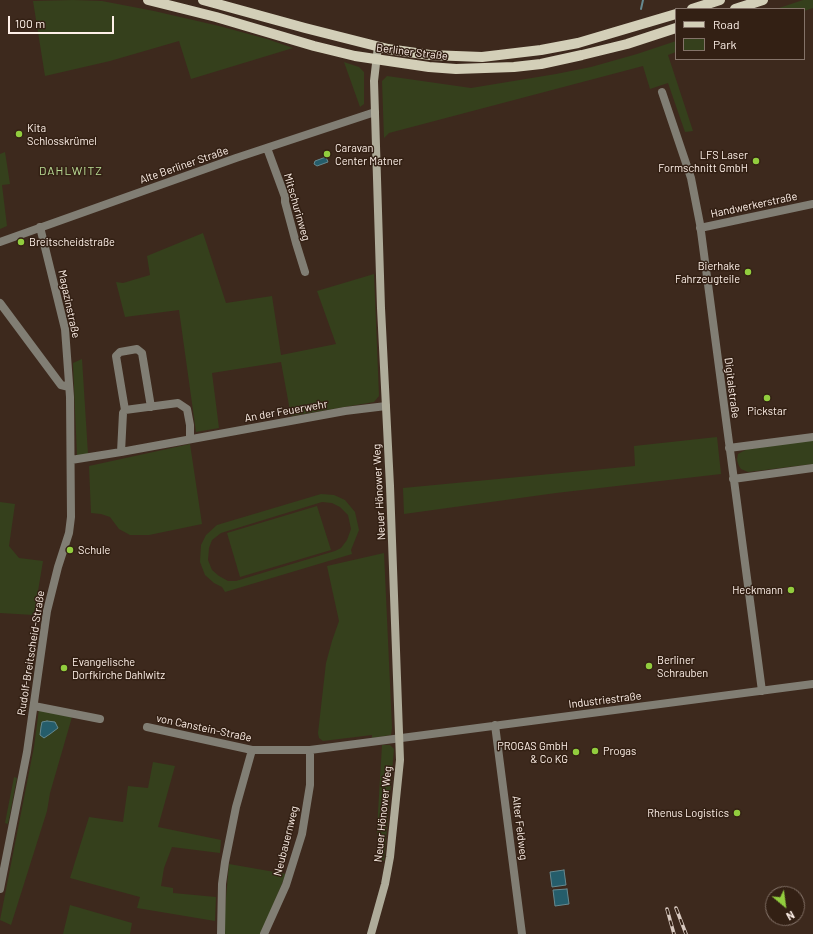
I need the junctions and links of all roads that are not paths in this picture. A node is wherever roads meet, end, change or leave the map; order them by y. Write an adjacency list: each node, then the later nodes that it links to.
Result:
1 (148, 0): 10 (main road, Berliner Straße)
2 (203, 0): 9 (main road, Berliner Straße)
3 (720, 0): 5 (main road)
4 (763, 0): 6 (main road)
5 (695, 8)
6 (738, 8)
7 (675, 14): 9 (main road, Berliner Straße)
8 (675, 28): 10 (main road, Berliner Straße)
9 (378, 46): 10 (main road, Neuer Hönower Weg)
10 (376, 60): 12 (main road, Neuer Hönower Weg)
11 (662, 92): 16 (street, Digitalstraße)
12 (375, 112): 13 (street, Alte Berliner Straße); 21 (main road, Neuer Hönower Weg)
13 (267, 148): 15 (street, Alte Berliner Straße); 18 (street, Mitschurinweg)
14 (813, 204): 16 (street, Handwerkerstraße)
15 (40, 228): 17 (street, Alte Berliner Straße); 20 (street, Magazinstraße)
16 (700, 228): 26 (street, Digitalstraße)
17 (0, 242)
18 (305, 272)
19 (0, 303): 20 (street)
20 (69, 387): 28 (street, Rudolf-Breitscheid-Straße)
21 (386, 406): 25 (street, An der Feuerwehr); 37 (main road, Neuer Hönower Weg)
22 (151, 407): 23 (street); 23 (street); 25 (street)
23 (125, 410): 27 (street)
24 (813, 437): 26 (street)
25 (190, 439): 27 (street, An der Feuerwehr)
26 (729, 448): 30 (street, Digitalstraße)
27 (121, 452): 28 (street, An der Feuerwehr)
28 (71, 460): 33 (street, Rudolf-Breitscheid-Straße)
29 (813, 468): 30 (street)
30 (733, 479): 32 (street, Digitalstraße)
31 (813, 684): 32 (street, Industriestraße)
32 (762, 691): 35 (street, Industriestraße)
33 (34, 706): 34 (street); 40 (street, Rudolf-Breitscheid-Straße)
34 (100, 719)
35 (495, 725): 37 (street, Industriestraße); 44 (street, Alter Feldweg)
36 (148, 727): 38 (street, von Canstein-Straße)
37 (399, 737): 39 (street, von Canstein-Straße); 43 (main road, Neuer Hönower Weg)
38 (252, 750): 39 (street, von Canstein-Straße); 41 (street)
39 (310, 750): 42 (street, Neubauernweg)
40 (0, 889)
41 (221, 934)
42 (264, 934)
43 (371, 934)
44 (522, 934)

